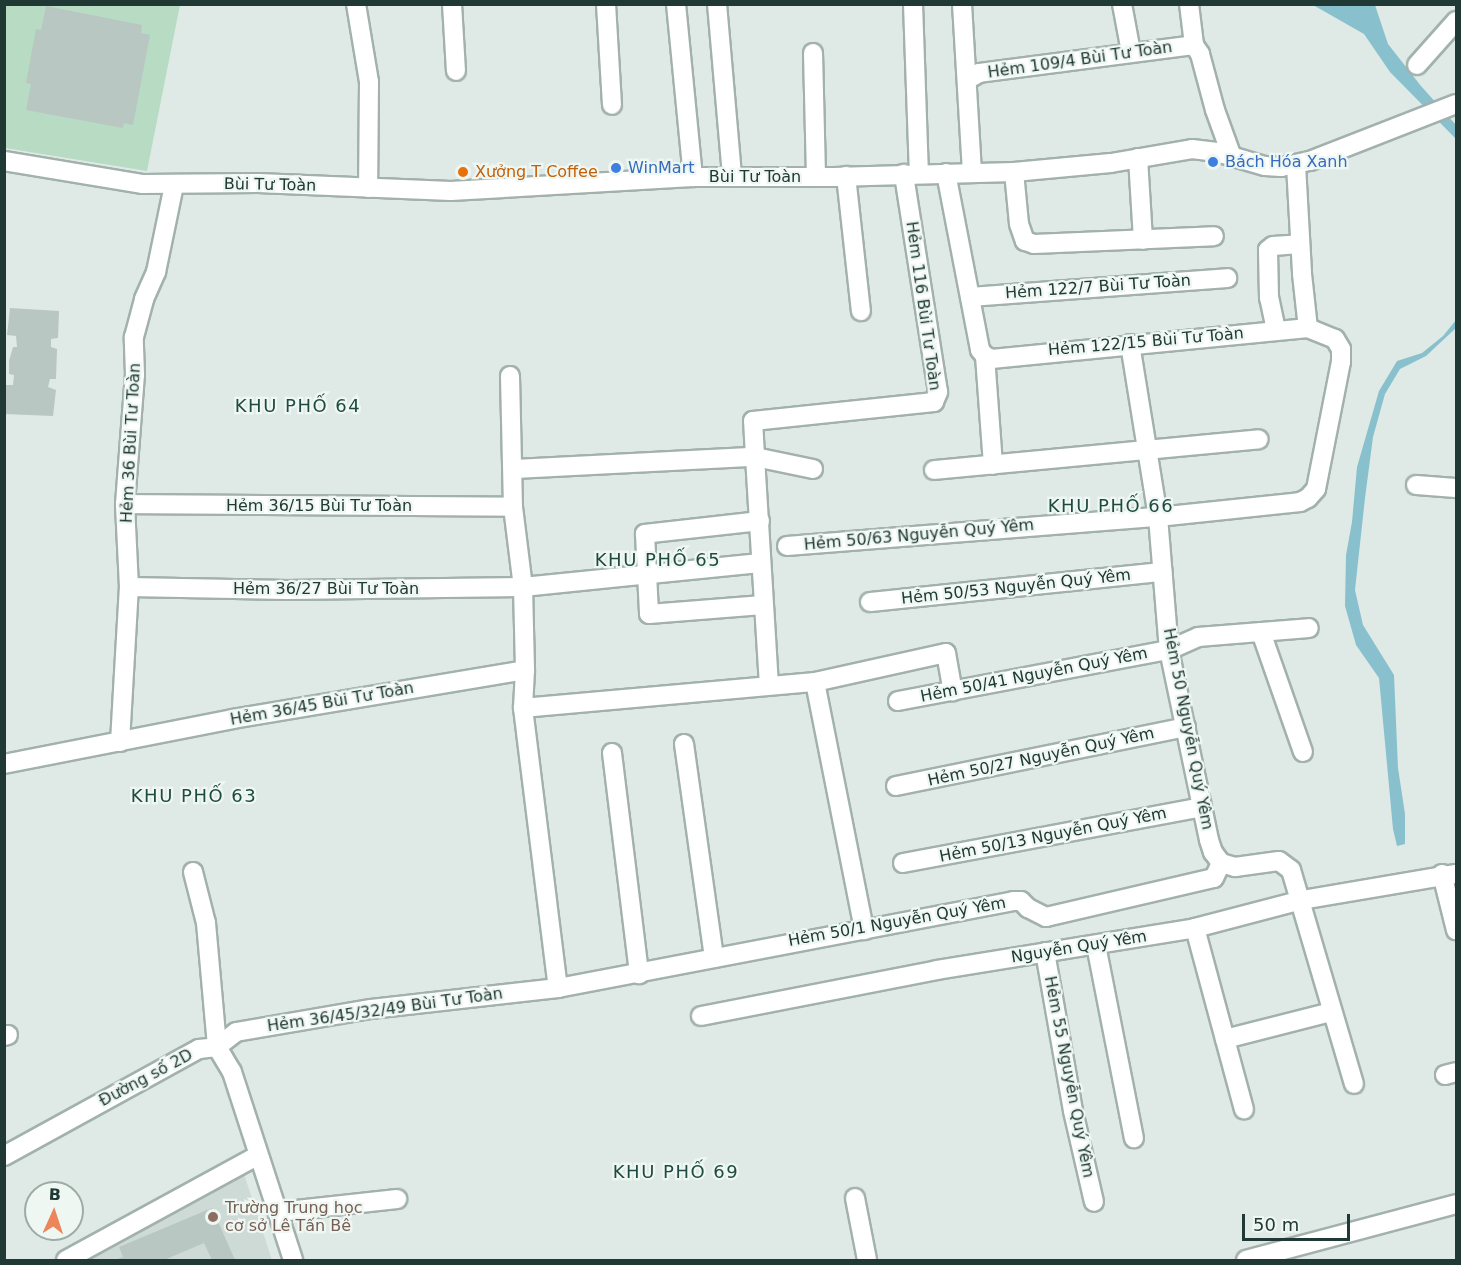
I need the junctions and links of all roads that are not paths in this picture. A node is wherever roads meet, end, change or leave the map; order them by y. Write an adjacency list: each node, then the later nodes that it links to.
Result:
1 (356, 4): 32 (street)
2 (452, 4): 15 (street)
3 (606, 4): 17 (street)
4 (676, 4): 28 (street)
5 (717, 4): 27 (street)
6 (913, 4): 26 (street)
7 (962, 4): 16 (street)
8 (1122, 4): 12 (street)
9 (1189, 4): 11 (street)
10 (1456, 21): 14 (street)
11 (1194, 45): 12 (street, Hẻm 109/4 Bùi Tư Toàn); 19 (street)
12 (1131, 52): 16 (street, Hẻm 109/4 Bùi Tư Toàn)
13 (813, 53): 29 (street)
14 (1418, 65)
15 (456, 71)
16 (967, 80): 25 (street)
17 (612, 105)
18 (1453, 105): 22 (street, Bùi Tư Toàn)
19 (1232, 157): 20 (street, Bùi Tư Toàn); 22 (street, Bùi Tư Toàn)
20 (1138, 158): 23 (street, Bùi Tư Toàn); 34 (street)
21 (4, 161): 31 (street, Bùi Tư Toàn)
22 (1296, 165): 35 (street)
23 (1014, 172): 25 (street, Bùi Tư Toàn); 34 (street)
24 (946, 173): 25 (street, Bùi Tư Toàn); 26 (street, Bùi Tư Toàn); 37 (street)
25 (972, 173)
26 (912, 174): 30 (street, Bùi Tư Toàn); 46 (street, Hẻm 116 Bùi Tư Toàn)
27 (732, 176): 28 (street, Bùi Tư Toàn); 29 (street, Bùi Tư Toàn)
28 (693, 177): 32 (street, Bùi Tư Toàn)
29 (816, 177): 30 (street, Bùi Tư Toàn)
30 (846, 177): 38 (street)
31 (174, 185): 32 (street, Bùi Tư Toàn); 53 (street, Hẻm 36 Bùi Tư Toàn)
32 (368, 188)
33 (1214, 236): 34 (street)
34 (1143, 240)
35 (1300, 244): 39 (street); 40 (street)
36 (1227, 278): 37 (street, Hẻm 122/7 Bùi Tư Toàn)
37 (970, 297): 42 (street)
38 (861, 310)
39 (1308, 327): 40 (street, Hẻm 122/15 Bùi Tư Toàn); 55 (street, Hẻm 50/63 Nguyễn Quý Yêm)
40 (1276, 330): 41 (street, Hẻm 122/15 Bùi Tư Toàn)
41 (1130, 344): 42 (street, Hẻm 122/15 Bùi Tư Toàn); 45 (street, Hẻm 50 Nguyễn Quý Yêm)
42 (986, 356): 47 (street)
43 (510, 376): 48 (street)
44 (1259, 439): 45 (street)
45 (1146, 450): 47 (street); 55 (street, Hẻm 50 Nguyễn Quý Yêm)
46 (755, 458): 48 (street); 49 (street); 56 (street)
47 (993, 465): 50 (street)
48 (514, 469): 54 (street)
49 (813, 469)
50 (934, 470)
51 (1416, 485): 52 (street)
52 (1456, 488)
53 (125, 504): 54 (street, Hẻm 36/15 Bùi Tư Toàn); 61 (street, Hẻm 36 Bùi Tư Toàn)
54 (513, 507): 62 (street)
55 (1158, 516): 57 (street, Hẻm 50/63 Nguyễn Quý Yêm); 59 (street, Hẻm 50 Nguyễn Quý Yêm)
56 (760, 520): 58 (street); 60 (street)
57 (787, 546)
58 (760, 562): 60 (street, Hẻm 36/27 Bùi Tư Toàn); 64 (street)
59 (1162, 572): 63 (street, Hẻm 50/53 Nguyễn Quý Yêm); 67 (street, Hẻm 50 Nguyễn Quý Yêm)
60 (646, 574): 62 (street, Hẻm 36/27 Bùi Tư Toàn); 64 (street)
61 (129, 587): 62 (street, Hẻm 36/27 Bùi Tư Toàn); 75 (street, Hẻm 36 Bùi Tư Toàn)
62 (523, 587): 68 (street)
63 (870, 602)
64 (763, 605): 70 (street)
65 (1309, 628): 66 (street, Hẻm 50/41 Nguyễn Quý Yêm)
66 (1261, 632): 67 (street, Hẻm 50/41 Nguyễn Quý Yêm); 77 (street)
67 (1169, 650): 71 (street, Hẻm 50/41 Nguyễn Quý Yêm); 74 (street, Hẻm 50 Nguyễn Quý Yêm)
68 (525, 670): 73 (street); 75 (street, Hẻm 36/45 Bùi Tư Toàn)
69 (815, 682): 70 (street); 71 (street); 88 (street)
70 (769, 686): 73 (street)
71 (953, 691): 72 (street, Hẻm 50/41 Nguyễn Quý Yêm)
72 (898, 701)
73 (523, 708): 94 (street)
74 (1185, 727): 80 (street, Hẻm 50/27 Nguyễn Quý Yêm); 81 (street, Hẻm 50 Nguyễn Quý Yêm)
75 (120, 742): 79 (street, Hẻm 36/45 Bùi Tư Toàn)
76 (684, 744): 92 (street)
77 (1304, 752)
78 (612, 753): 93 (street)
79 (4, 764)
80 (896, 786)
81 (1202, 807): 82 (street, Hẻm 50/13 Nguyễn Quý Yêm); 83 (street, Hẻm 50 Nguyễn Quý Yêm)
82 (903, 863)
83 (1221, 863): 86 (street); 88 (street, Hẻm 50/1 Nguyễn Quý Yêm)
84 (193, 872): 98 (street)
85 (1449, 874): 86 (street, Nguyễn Quý Yêm); 89 (street)
86 (1302, 900): 87 (street, Nguyễn Quý Yêm); 95 (street)
87 (1195, 928): 90 (street, Nguyễn Quý Yêm); 97 (street)
88 (864, 930): 92 (street, Hẻm 50/1 Nguyễn Quý Yêm)
89 (1456, 930)
90 (1096, 945): 91 (street, Nguyễn Quý Yêm); 101 (street)
91 (1045, 952): 96 (street, Nguyễn Quý Yêm); 106 (street, Hẻm 55 Nguyễn Quý Yêm)
92 (714, 958): 93 (street, Hẻm 50/1 Nguyễn Quý Yêm)
93 (639, 974): 94 (street, Hẻm 50/1 Nguyễn Quý Yêm)
94 (558, 988): 98 (street, Hẻm 36/45/32/49 Bùi Tư Toàn)
95 (1331, 1011): 97 (street); 99 (street)
96 (701, 1016)
97 (1225, 1039): 100 (street)
98 (217, 1047): 102 (street, Đường số 2D); 103 (street)
99 (1354, 1084)
100 (1244, 1110)
101 (1134, 1138)
102 (4, 1156)
103 (257, 1156): 108 (street); 109 (street)
104 (855, 1198): 111 (street)
105 (397, 1199): 108 (street)
106 (1094, 1202)
107 (1456, 1204): 112 (street)
108 (278, 1212): 110 (street)
109 (66, 1260)
110 (293, 1260)
111 (867, 1260)
112 (1246, 1260)

